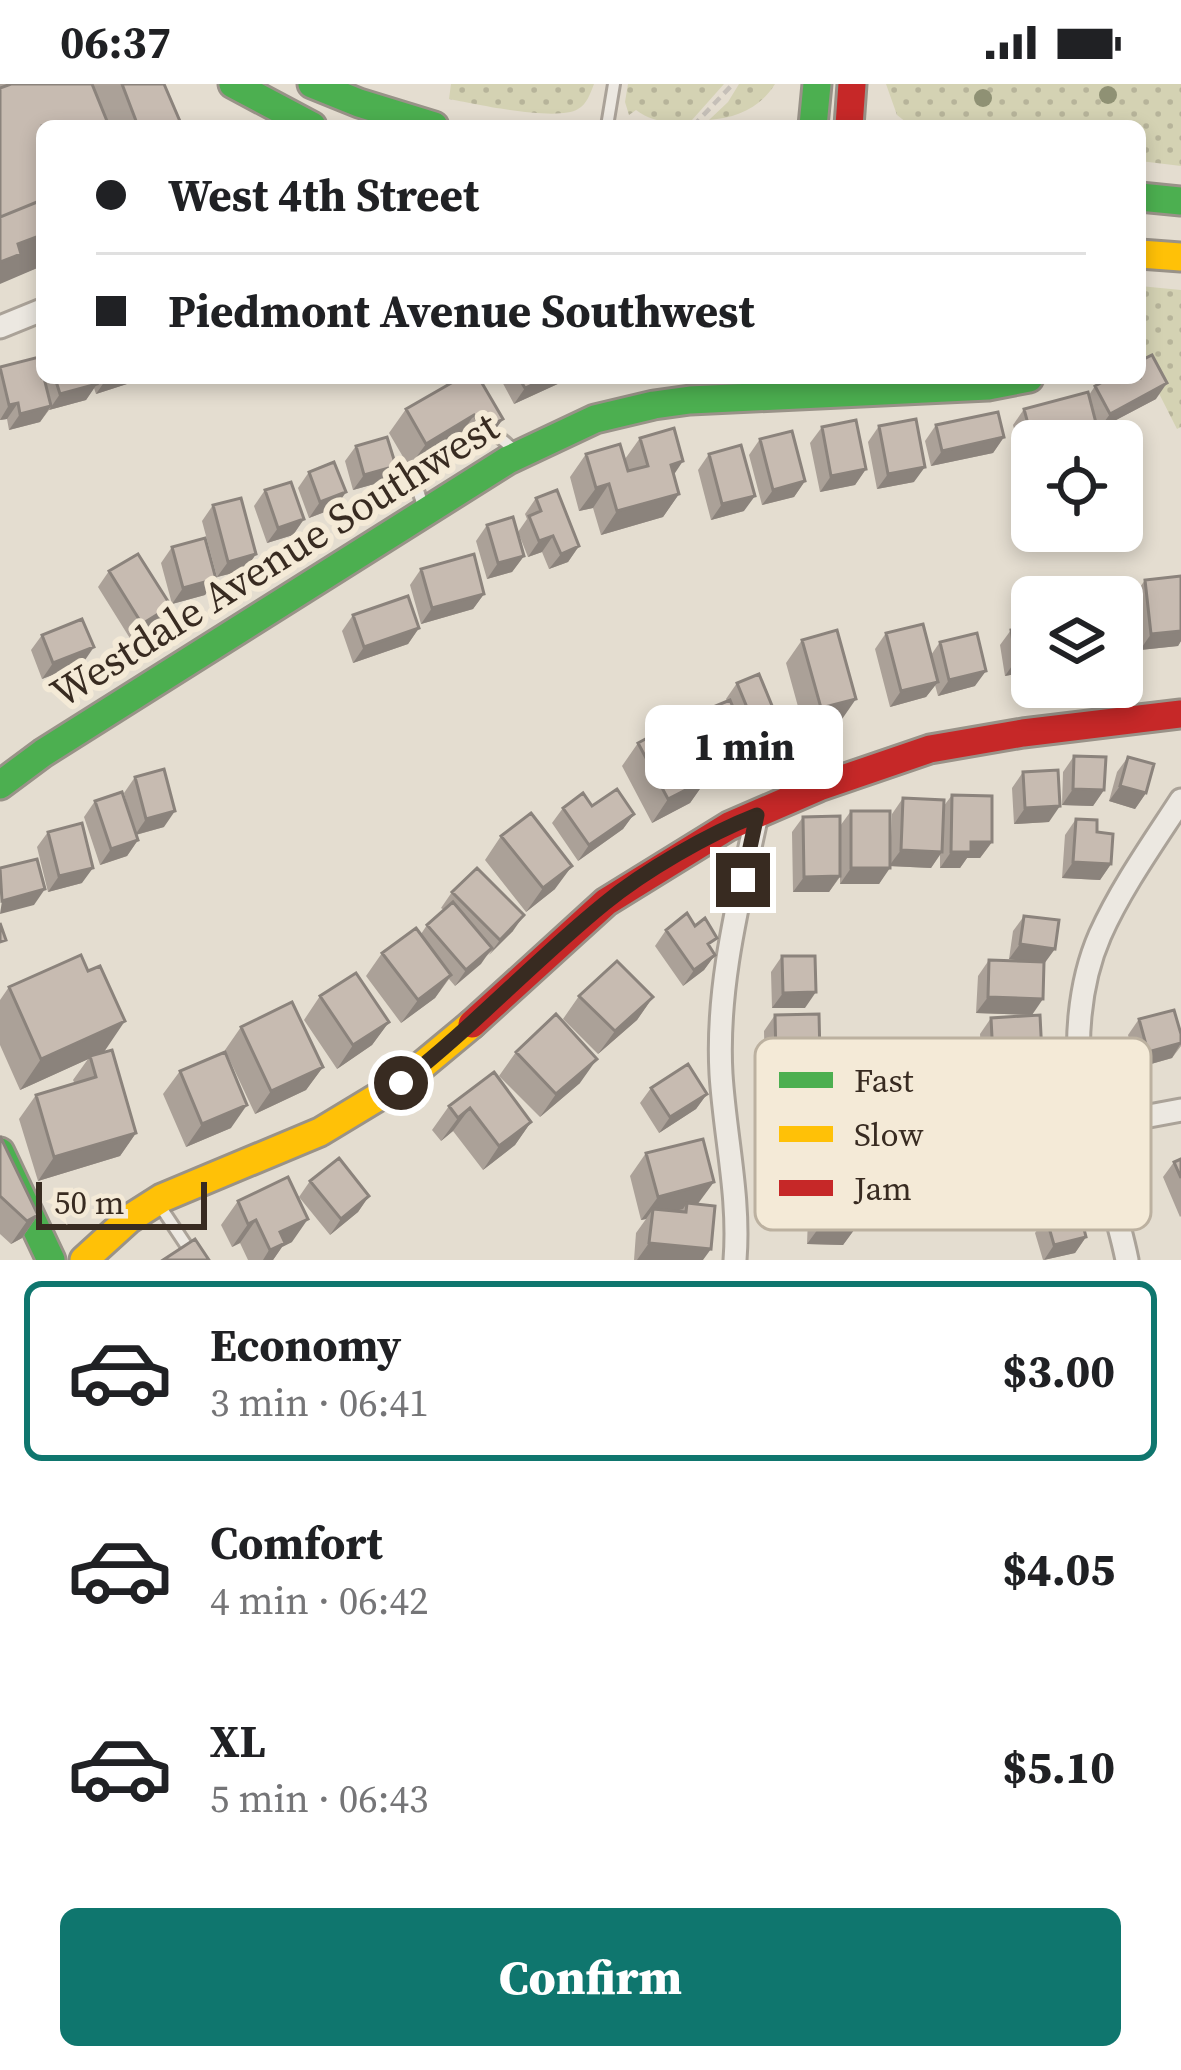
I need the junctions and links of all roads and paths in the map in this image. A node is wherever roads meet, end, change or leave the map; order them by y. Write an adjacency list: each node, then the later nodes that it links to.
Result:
1 (233, 84): 7 (main road)
2 (312, 84): 8 (main road)
3 (614, 84): 9 (lane)
4 (733, 84): 10 (path)
5 (817, 84): 11 (main road)
6 (852, 84): 12 (main road)
7 (294, 120)
8 (414, 120)
9 (608, 120)
10 (699, 120)
11 (814, 120)
12 (849, 120)
13 (1146, 198): 14 (main road)
14 (1181, 201)
15 (1146, 254): 16 (main road)
16 (1181, 257)
17 (36, 312): 18 (street)
18 (0, 327)
19 (998, 384): 20 (main road, Westdale Avenue Southwest)
20 (519, 454): 21 (main road, Westdale Avenue Southwest); 21 (lane)
21 (426, 512): 23 (main road, Westdale Avenue Southwest)
22 (1177, 724): 25 (main road)
23 (0, 785)
24 (1181, 800): 26 (street)
25 (757, 815): 30 (main road); 35 (street)
26 (1081, 1038)
27 (1181, 1110): 28 (street)
28 (1151, 1116)
29 (0, 1152): 32 (main road)
30 (157, 1202): 33 (main road); 34 (lane)
31 (1121, 1230): 36 (street)
32 (51, 1260)
33 (84, 1260)
34 (196, 1260)
35 (735, 1260)
36 (1127, 1260)

